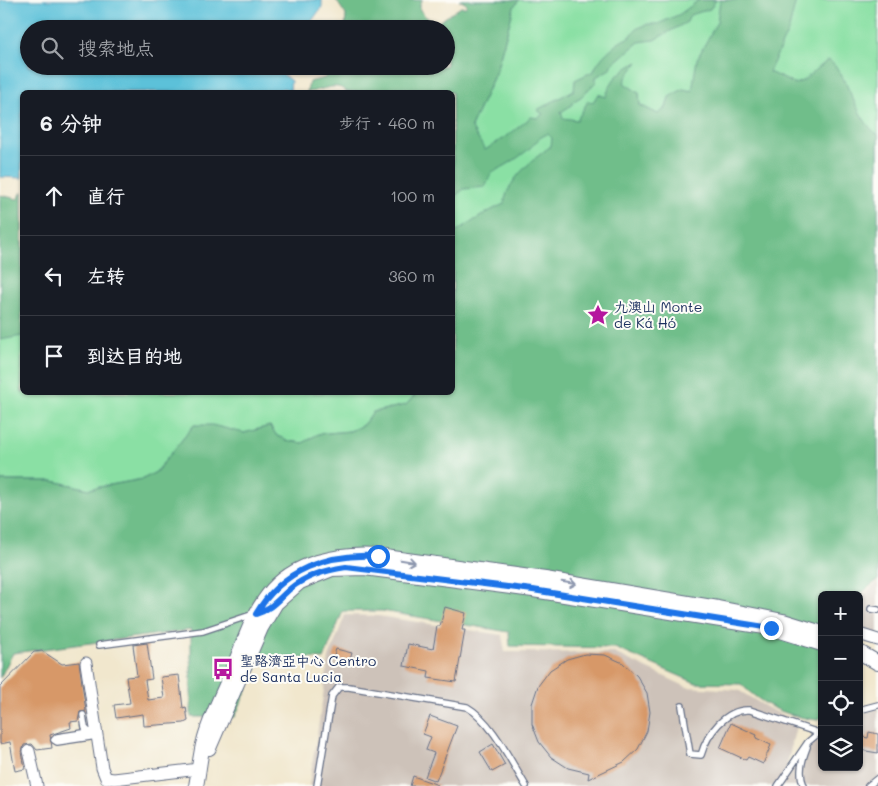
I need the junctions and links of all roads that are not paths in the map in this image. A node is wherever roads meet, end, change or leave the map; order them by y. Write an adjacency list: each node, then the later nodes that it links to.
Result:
1 (276, 603): 4 (street); 10 (street); 26 (street)
2 (871, 609): 3 (lane)
3 (878, 610)
4 (256, 614): 5 (street, one-way to 5); 11 (lane); 26 (street)
5 (804, 627): 6 (street); 7 (street)
6 (818, 628)
7 (818, 632)
8 (863, 635): 9 (street)
9 (878, 640)
10 (818, 643)
11 (99, 645)
12 (863, 654): 15 (street)
13 (86, 663): 22 (street)
14 (863, 663): 16 (street)
15 (878, 663)
16 (878, 672)
17 (878, 705): 19 (lane)
18 (682, 706): 21 (lane)
19 (863, 709)
20 (83, 715): 22 (lane)
21 (818, 731)
22 (90, 732): 22 (lane); 26 (street)
23 (818, 734): 24 (lane)
24 (808, 742): 32 (lane); 33 (lane)
25 (30, 751): 28 (street)
26 (201, 764): 29 (street)
27 (878, 778): 34 (lane)
28 (37, 786)
29 (196, 786)
30 (317, 786): 31 (lane)
31 (526, 786)
32 (778, 786)
33 (804, 786)
34 (868, 786)

